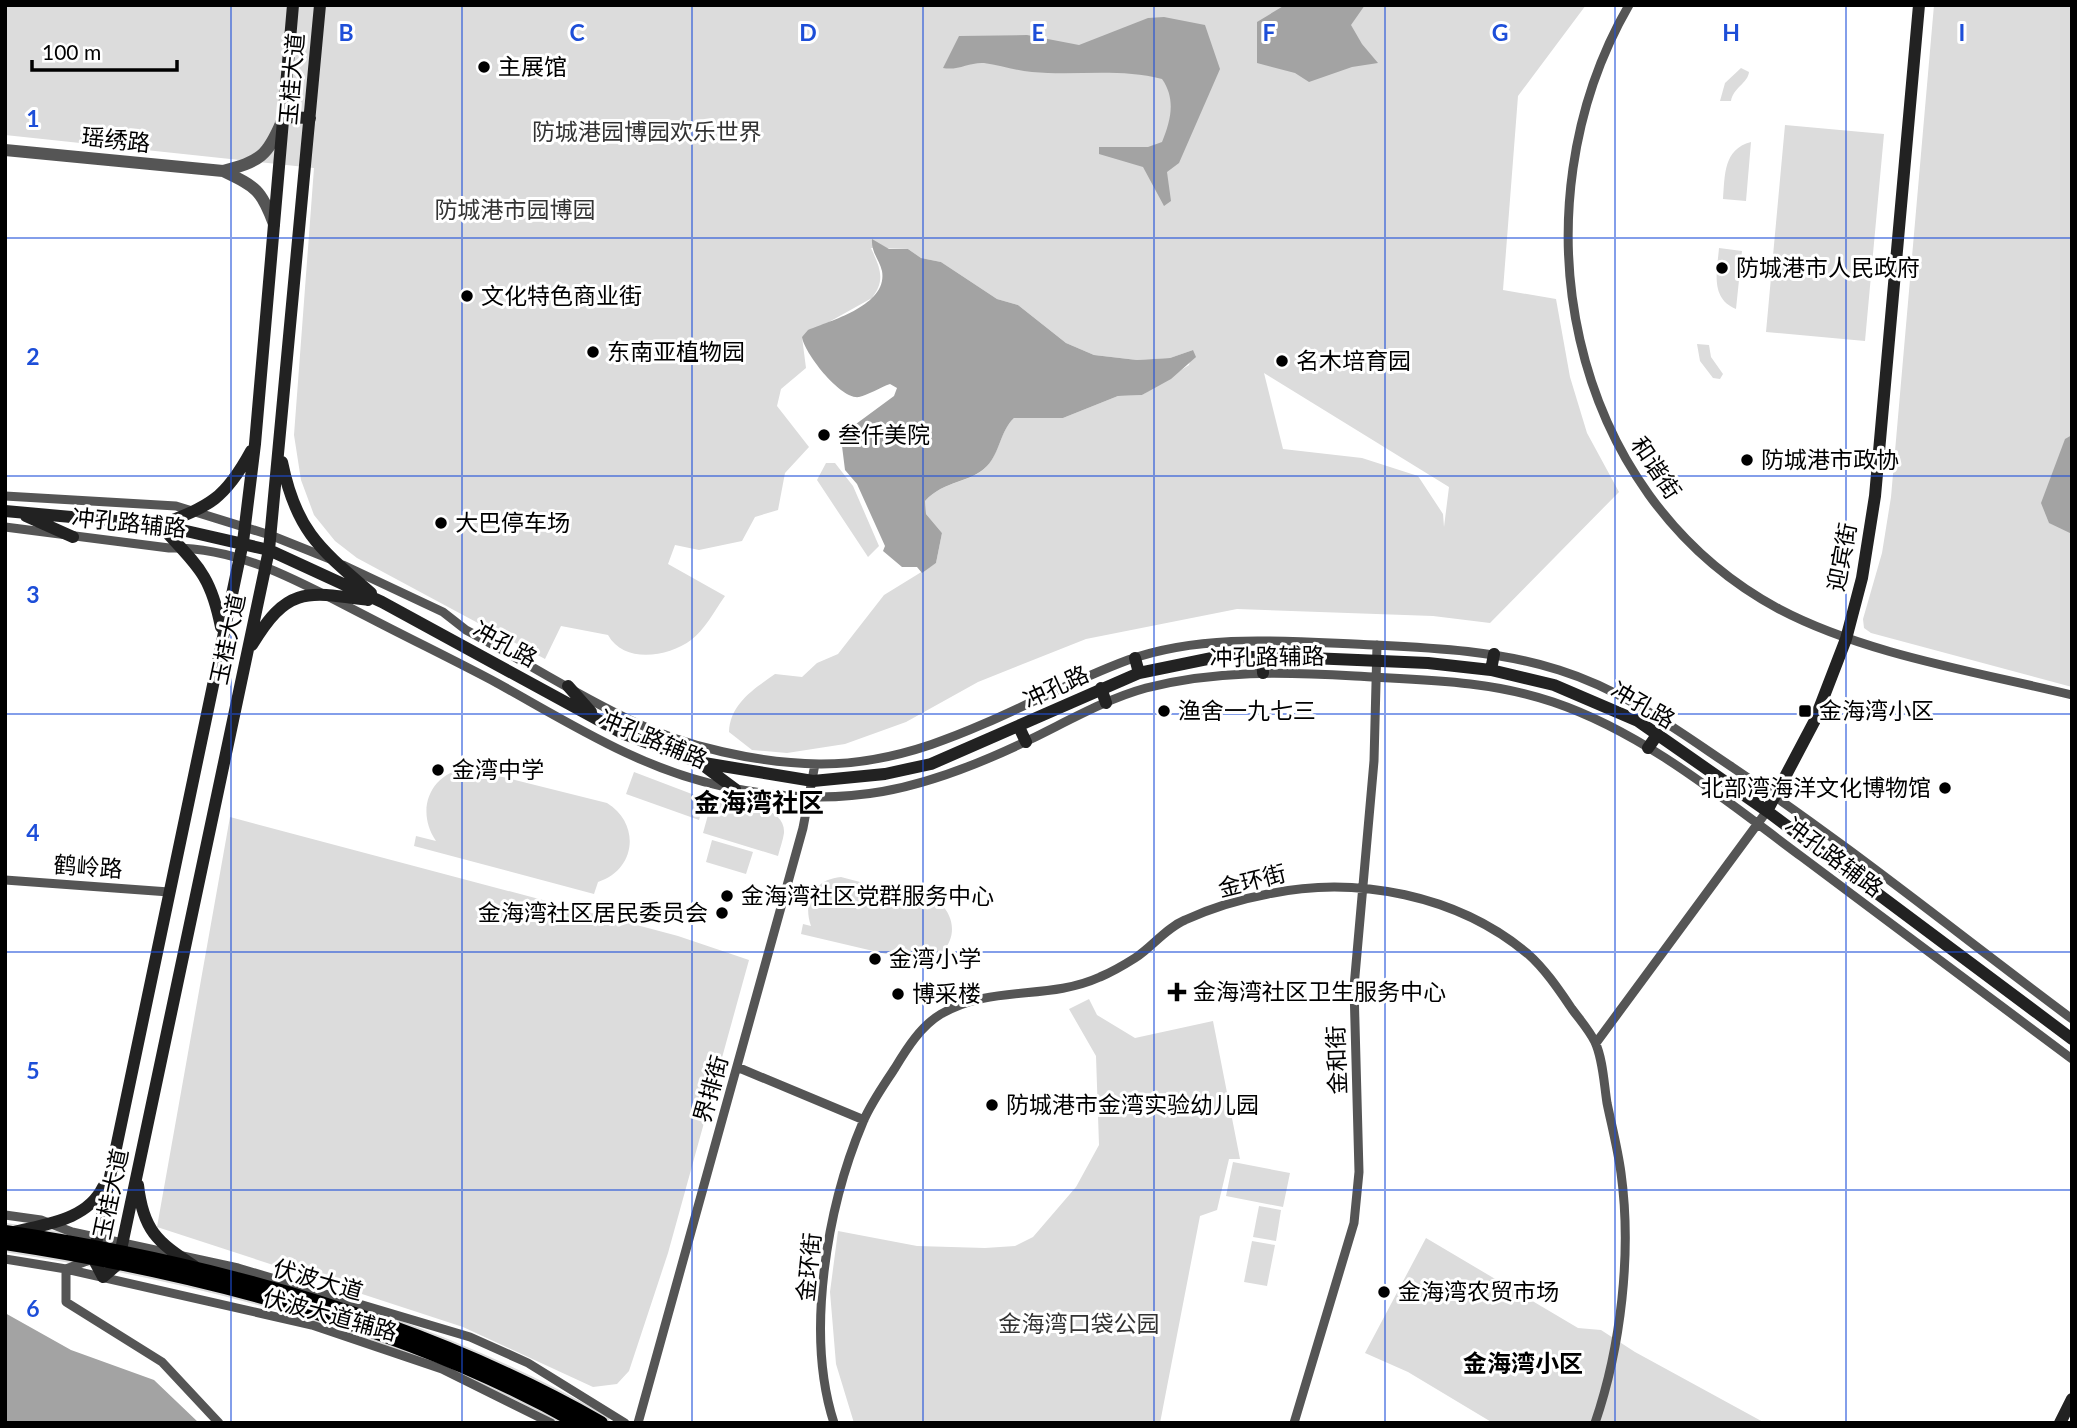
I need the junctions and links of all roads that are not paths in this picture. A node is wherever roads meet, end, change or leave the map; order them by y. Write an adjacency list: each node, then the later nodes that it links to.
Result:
1 (293, 5): 5 (main road, 玉桂大道)
2 (320, 5): 6 (main road, 玉桂大道)
3 (1629, 5): 31 (street, 和谐街)
4 (1919, 5): 31 (main road, 迎宾街)
5 (284, 117): 6 (main road); 8 (street); 9 (main road, 玉桂大道)
6 (310, 118): 11 (main road, 玉桂大道)
7 (5, 150): 8 (street, 瑶绣路)
8 (223, 171): 9 (street)
9 (274, 225): 10 (main road, 玉桂大道)
10 (267, 304): 11 (main road); 12 (main road, 玉桂大道)
11 (293, 306): 13 (main road, 玉桂大道)
12 (255, 444): 16 (main road); 19 (main road, 玉桂大道)
13 (279, 448): 20 (main road, 玉桂大道); 26 (main road)
14 (5, 496): 16 (street, 冲孔路辅路)
15 (11, 512): 17 (main road, 冲孔路); 21 (main road)
16 (192, 513): 17 (main road); 19 (street, 冲孔路辅路)
17 (160, 525): 22 (main road, 冲孔路); 23 (main road)
18 (5, 527): 21 (street, 冲孔路辅路)
19 (245, 528): 20 (street, 冲孔路辅路); 22 (main road, 玉桂大道)
20 (270, 535): 24 (main road, 玉桂大道); 26 (street, 冲孔路辅路)
21 (73, 537): 23 (street, 冲孔路辅路)
22 (243, 542): 24 (main road, 冲孔路); 25 (main road, 玉桂大道)
23 (181, 548): 25 (street, 冲孔路辅路); 30 (main road)
24 (269, 550): 27 (main road, 玉桂大道); 29 (main road, 冲孔路)
25 (239, 560): 27 (street, 冲孔路辅路); 30 (main road, 玉桂大道)
26 (334, 561): 29 (main road); 42 (street, 冲孔路辅路)
27 (265, 567): 28 (street, 冲孔路辅路); 33 (main road, 玉桂大道)
28 (325, 594): 29 (main road); 33 (main road); 54 (street, 冲孔路辅路)
29 (382, 602): 46 (main road, 冲孔路)
30 (222, 634): 61 (main road, 玉桂大道)
31 (1846, 639): 44 (street, 和谐街); 55 (main road, 迎宾街)
32 (1377, 646): 34 (street, 冲孔路辅路); 36 (street, 冲孔路辅路); 37 (street, 金和街)
33 (247, 653): 69 (main road, 玉桂大道)
34 (1494, 654): 38 (main road); 55 (street, 冲孔路辅路)
35 (1262, 657): 37 (main road, 冲孔路); 39 (main road, 冲孔路); 40 (main road)
36 (1135, 658): 39 (main road); 52 (street, 冲孔路辅路)
37 (1376, 662): 38 (main road, 冲孔路); 41 (street, 金和街)
38 (1491, 670): 48 (main road, 冲孔路)
39 (1139, 673): 43 (main road, 冲孔路)
40 (1263, 673): 41 (street, 冲孔路辅路); 45 (street, 冲孔路辅路)
41 (1375, 677): 50 (street, 冲孔路辅路); 60 (street, 金和街)
42 (568, 686): 46 (main road); 52 (street, 冲孔路辅路)
43 (1101, 688): 45 (main road); 47 (main road, 冲孔路)
44 (2072, 695)
45 (1106, 703): 49 (street, 冲孔路辅路)
46 (598, 720): 51 (main road, 冲孔路)
47 (1019, 727): 49 (main road); 53 (main road, 冲孔路)
48 (1657, 735): 50 (main road); 57 (main road, 冲孔路)
49 (1026, 742): 56 (street, 冲孔路辅路)
50 (1648, 748): 58 (street, 冲孔路辅路)
51 (698, 762): 53 (main road, 冲孔路); 54 (main road)
52 (815, 764): 53 (street, 界排街)
53 (813, 781): 56 (street, 界排街)
54 (735, 789): 56 (street, 冲孔路辅路)
55 (1777, 797): 57 (main road, 迎宾街); 62 (street, 冲孔路辅路)
56 (810, 799): 66 (street, 界排街)
57 (1767, 811): 58 (street, 迎宾街); 63 (main road, 冲孔路)
58 (1758, 824): 64 (street, 迎宾街); 65 (street, 冲孔路辅路)
59 (5, 880): 61 (street, 鹤岭路)
60 (1362, 888): 64 (street, 金环街); 67 (street, 金环街); 89 (street, 金和街)
61 (169, 892): 68 (main road, 玉桂大道)
62 (2072, 1019)
63 (2072, 1039)
64 (1596, 1043): 90 (street, 金环街)
65 (2072, 1059)
66 (737, 1067): 67 (street); 87 (street, 界排街)
67 (864, 1120): 88 (street, 金环街)
68 (112, 1168): 71 (main road); 73 (main road, 玉桂大道)
69 (137, 1172): 74 (main road); 75 (main road, 玉桂大道)
70 (5, 1215): 71 (street)
71 (50, 1224): 72 (main road); 73 (street)
72 (7, 1236): 73 (main road, 伏波大道)
73 (96, 1247): 75 (main road, 伏波大道); 77 (street); 79 (main road, 玉桂大道)
74 (172, 1252): 75 (street, 伏波大道辅路); 78 (main road); 80 (street, 伏波大道辅路)
75 (120, 1253): 78 (main road, 伏波大道); 79 (main road, 玉桂大道); 84 (main road, 伏波大道)
76 (5, 1259): 77 (street, 伏波大道辅路)
77 (66, 1269): 79 (street, 伏波大道辅路); 82 (street)
78 (203, 1272): 80 (main road, 伏波大道)
79 (103, 1277): 83 (street, 伏波大道辅路)
80 (280, 1286): 85 (main road, 伏波大道); 86 (street, 伏波大道辅路)
81 (2072, 1399): 91 (main road)
82 (219, 1423)
83 (551, 1423)
84 (578, 1423)
85 (601, 1423)
86 (625, 1423)
87 (638, 1423)
88 (834, 1423)
89 (1294, 1423)
90 (1595, 1423)
91 (2060, 1423)

